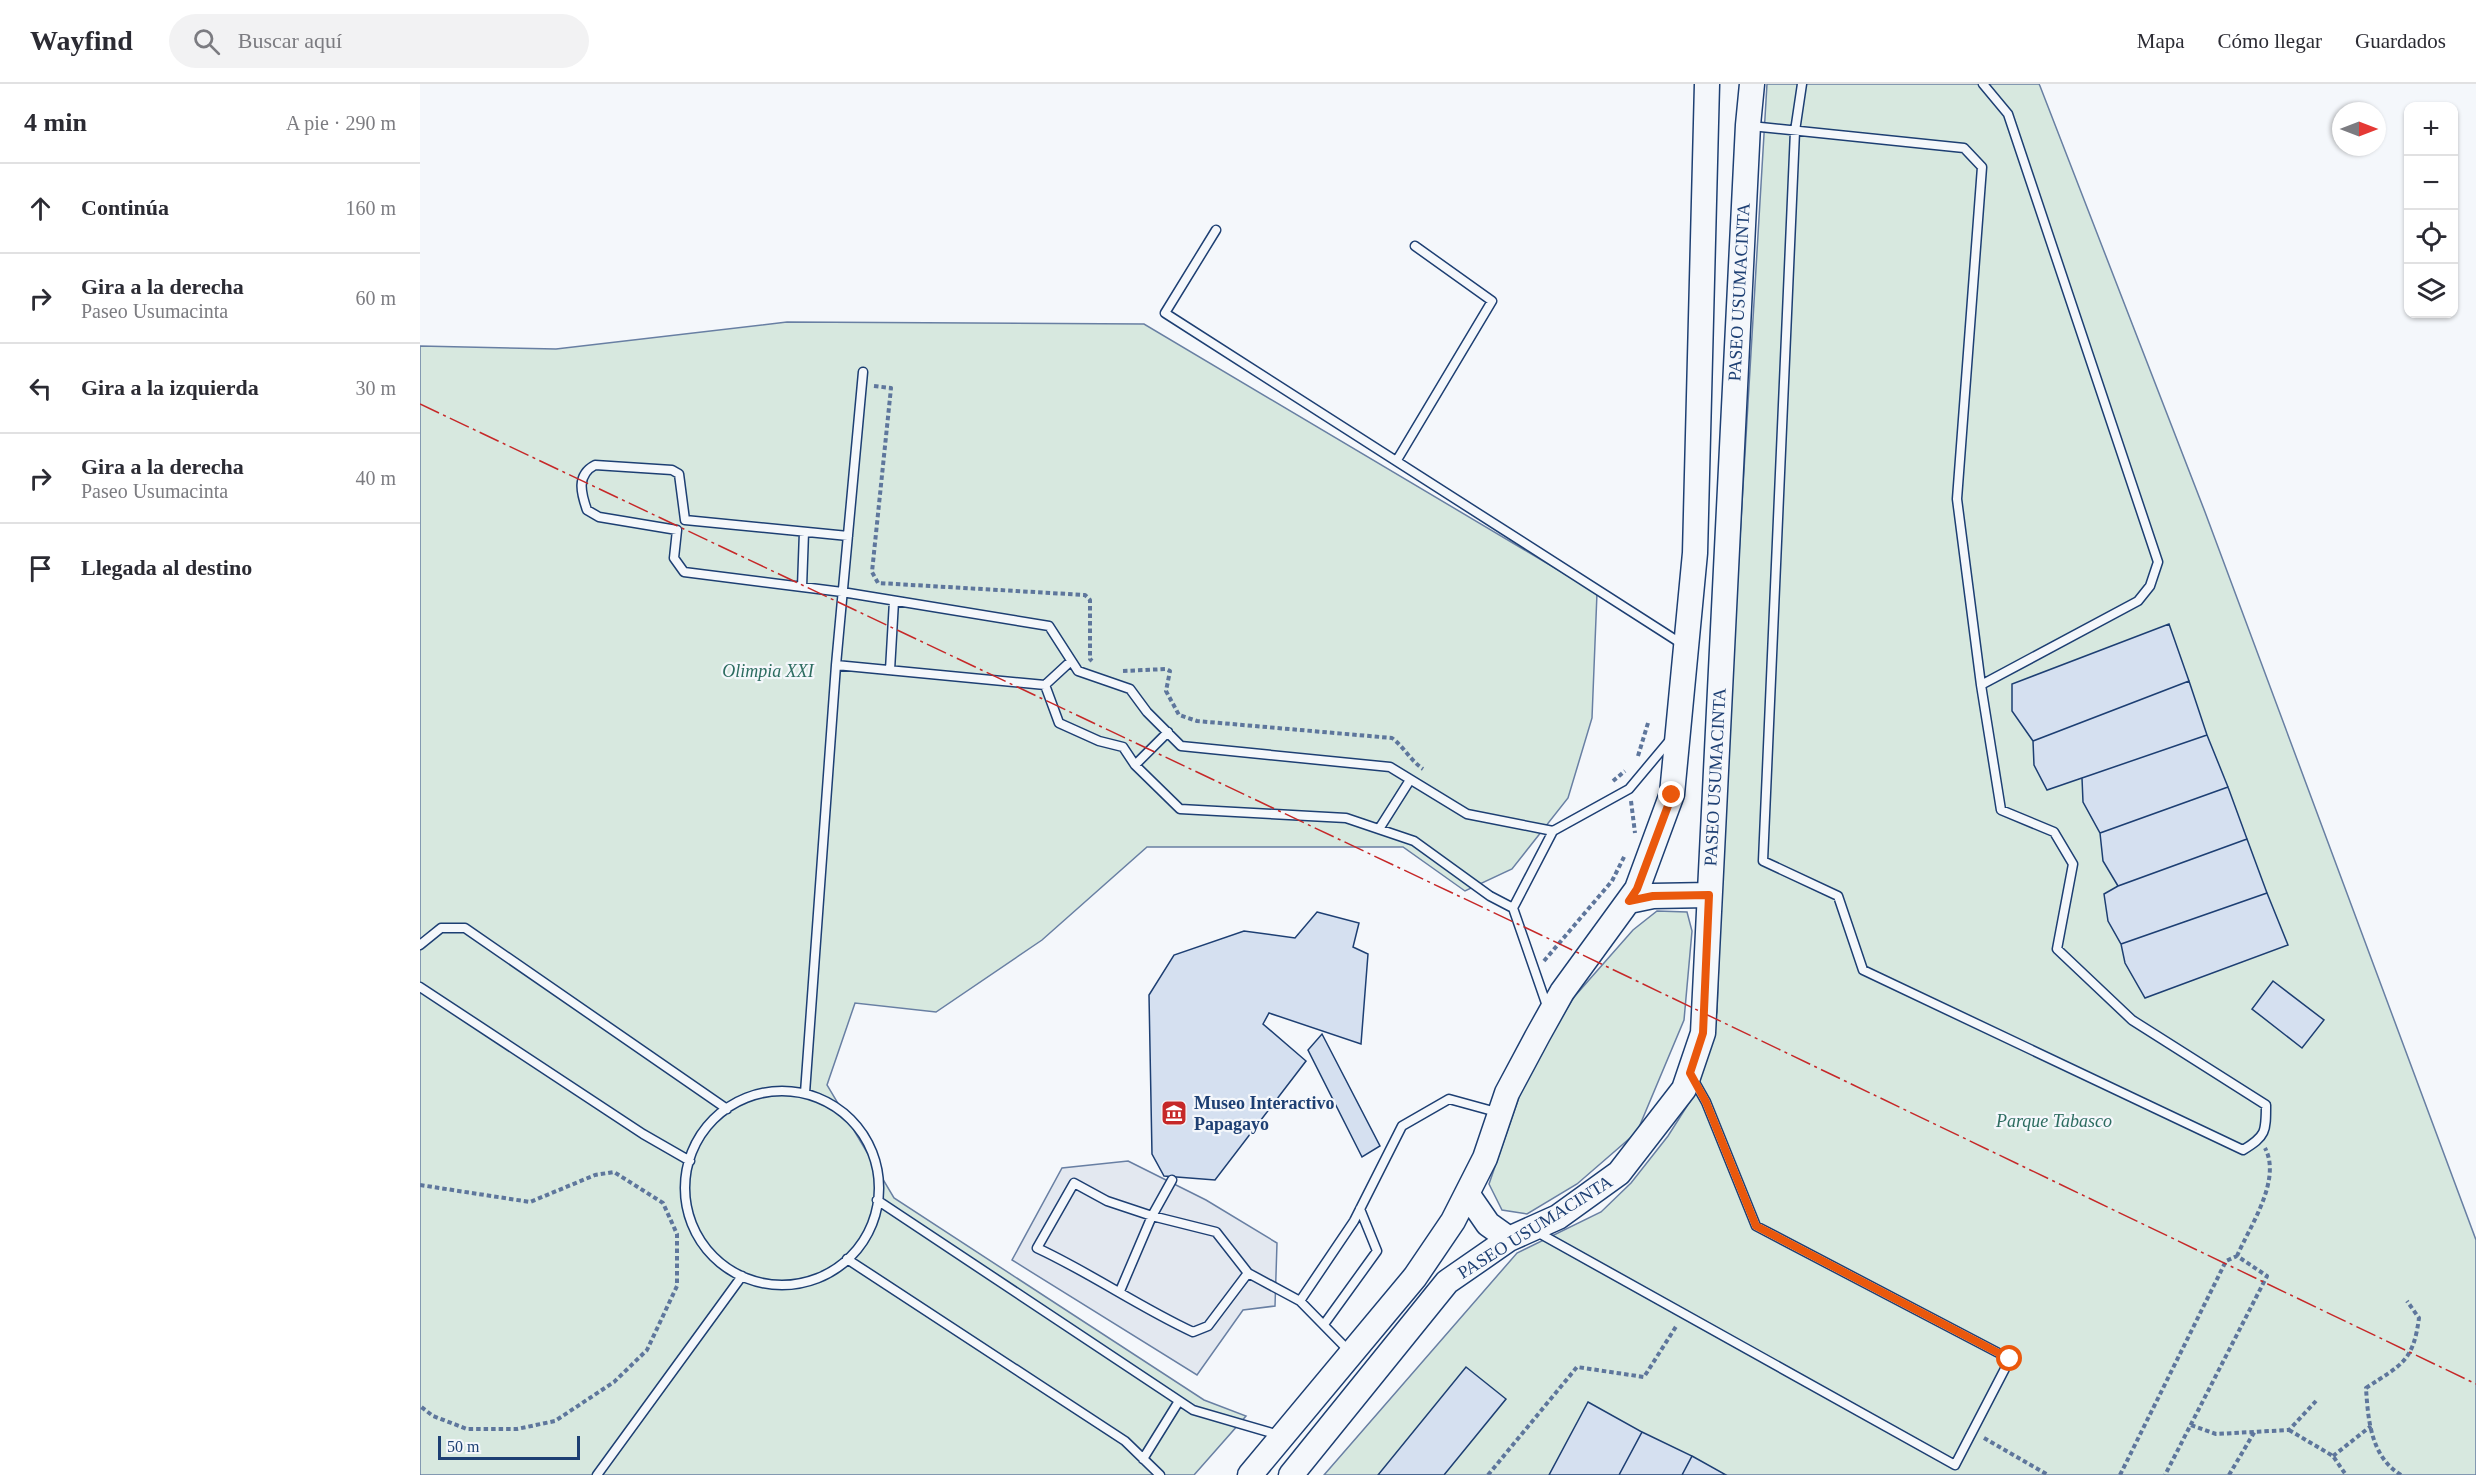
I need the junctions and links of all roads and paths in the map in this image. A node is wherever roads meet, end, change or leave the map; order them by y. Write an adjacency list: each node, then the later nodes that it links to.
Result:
1 (1707, 84): 19 (main road, PASEO USUMACINTA)
2 (1752, 84): 5 (main road, PASEO USUMACINTA)
3 (1802, 84): 6 (lane)
4 (1983, 84): 26 (lane)
5 (1748, 125): 6 (lane); 41 (main road, PASEO USUMACINTA)
6 (1795, 131): 26 (lane); 52 (lane)
7 (1216, 230): 11 (lane)
8 (1415, 246): 11 (lane)
9 (863, 372): 10 (lane)
10 (863, 384): 15 (lane); 22 (path)
11 (1397, 460): 19 (lane)
12 (685, 520): 13 (lane); 13 (lane); 14 (lane)
13 (677, 530): 16 (lane)
14 (804, 532): 15 (lane); 16 (lane)
15 (848, 536): 17 (lane)
16 (802, 586): 17 (lane)
17 (843, 592): 18 (lane); 21 (lane)
18 (894, 601): 20 (lane); 23 (lane)
19 (1686, 646): 28 (main road, PASEO USUMACINTA)
20 (1071, 661): 25 (lane); 29 (lane)
21 (836, 665): 23 (lane); 49 (lane)
22 (1098, 666)
23 (890, 670): 25 (lane)
24 (1119, 671): 33 (path)
25 (1045, 685): 31 (lane)
26 (1981, 685): 52 (lane)
27 (1648, 723): 30 (path)
28 (1678, 730): 36 (lane); 42 (main road, PASEO USUMACINTA)
29 (1167, 732): 31 (lane); 34 (lane)
30 (1636, 761)
31 (1135, 765): 37 (lane)
32 (1630, 767): 35 (path)
33 (1426, 772)
34 (1410, 780): 37 (lane); 38 (lane)
35 (1606, 787)
36 (1629, 789): 38 (lane); 39 (path)
37 (1378, 829): 43 (lane)
38 (1553, 831): 43 (lane)
39 (1631, 843)
40 (1626, 853): 45 (path)
41 (1709, 895): 42 (main road); 48 (main road, PASEO USUMACINTA)
42 (1629, 901): 47 (main road, PASEO USUMACINTA)
43 (1513, 908): 45 (lane)
44 (420, 945): 50 (lane)
45 (1535, 973): 47 (lane)
46 (420, 987): 53 (lane)
47 (1550, 1015): 51 (main road, PASEO USUMACINTA)
48 (1690, 1073): 60 (main road, PASEO USUMACINTA); 79 (lane)
49 (805, 1094): 50 (lane); 57 (lane)
50 (727, 1109): 53 (lane)
51 (1500, 1113): 56 (main road, PASEO USUMACINTA); 58 (lane)
52 (2260, 1139): 62 (path)
53 (690, 1161): 65 (lane)
54 (1172, 1180): 59 (lane)
55 (420, 1185): 74 (path)
56 (1468, 1195): 61 (main road); 71 (main road, PASEO USUMACINTA)
57 (877, 1200): 63 (lane); 72 (lane)
58 (1360, 1209): 67 (lane); 70 (lane)
59 (1152, 1216): 64 (lane); 66 (lane); 66 (lane)
60 (1532, 1229): 61 (main road, PASEO USUMACINTA); 69 (lane)
61 (1509, 1239): 86 (main road, PASEO USUMACINTA)
62 (2237, 1256): 75 (path); 89 (path)
63 (847, 1259): 65 (lane); 82 (lane)
64 (1248, 1273): 66 (lane); 67 (lane)
65 (742, 1276): 83 (lane)
66 (1120, 1292)
67 (1300, 1301): 70 (lane)
68 (2407, 1301): 76 (path)
69 (1684, 1314): 79 (lane); 87 (path)
70 (1324, 1323): 71 (lane)
71 (1352, 1354): 80 (main road, PASEO USUMACINTA)
72 (1179, 1401): 80 (lane); 82 (lane)
73 (2316, 1401): 78 (path)
74 (420, 1406)
75 (2191, 1425): 77 (path); 90 (path)
76 (2371, 1426): 81 (path); 93 (path)
77 (2255, 1430): 78 (path); 91 (path)
78 (2289, 1430): 81 (path)
79 (1973, 1431): 88 (path)
80 (1283, 1436): 85 (main road, PASEO USUMACINTA)
81 (2333, 1456): 92 (path)
82 (1143, 1458): 84 (lane)
83 (597, 1475)
84 (1160, 1475)
85 (1250, 1475)
86 (1291, 1475)
87 (1488, 1475)
88 (2048, 1475)
89 (2120, 1475)
90 (2165, 1475)
91 (2229, 1475)
92 (2346, 1475)
93 (2401, 1475)

